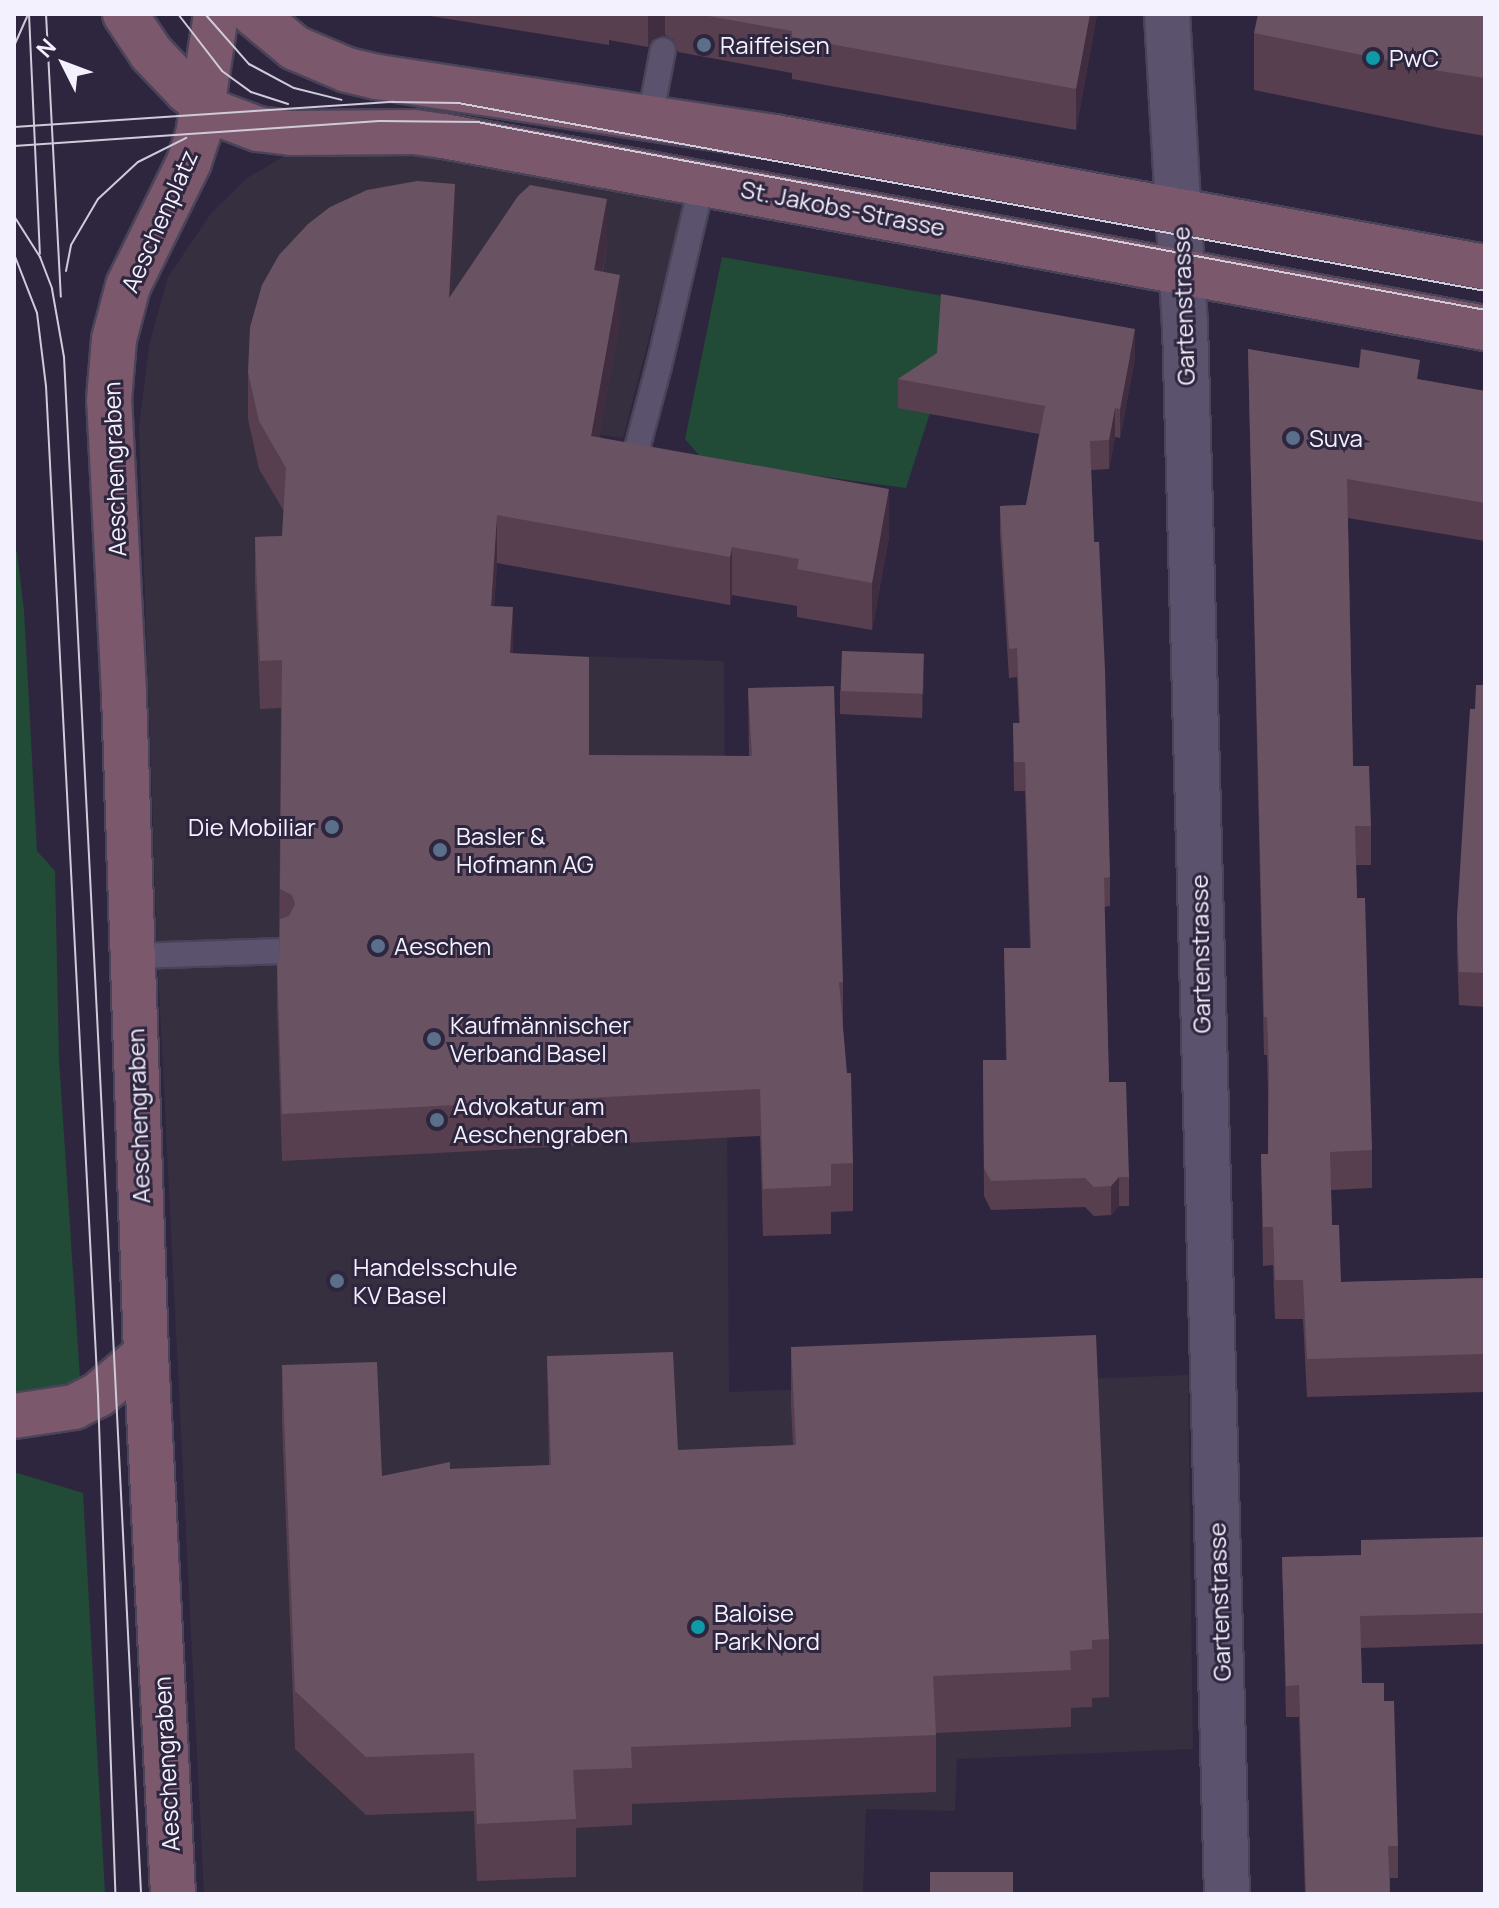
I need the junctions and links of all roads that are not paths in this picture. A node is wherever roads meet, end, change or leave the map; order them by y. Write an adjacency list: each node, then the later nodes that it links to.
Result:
1 (125, 14): 6 (main road)
2 (216, 14): 6 (main road, Aeschenplatz)
3 (254, 14): 7 (main road)
4 (1167, 14): 9 (street, Gartenstrasse)
5 (663, 50): 7 (lane)
6 (204, 104): 8 (main road, St. Jakobs-Strasse); 13 (main road, Aeschenplatz)
7 (650, 118): 9 (main road)
8 (702, 182): 11 (main road, St. Jakobs-Strasse); 14 (lane)
9 (1180, 213): 10 (main road); 11 (street, Gartenstrasse)
10 (1485, 267)
11 (1183, 272): 12 (main road, St. Jakobs-Strasse); 20 (street, Gartenstrasse)
12 (1485, 328)
13 (114, 339): 16 (main road, Aeschengraben)
14 (631, 471)
15 (280, 951): 16 (lane)
16 (132, 956): 17 (main road, Aeschengraben)
17 (146, 1354): 18 (main road); 19 (main road, Aeschengraben)
18 (14, 1416)
19 (173, 1894)
20 (1227, 1894)

